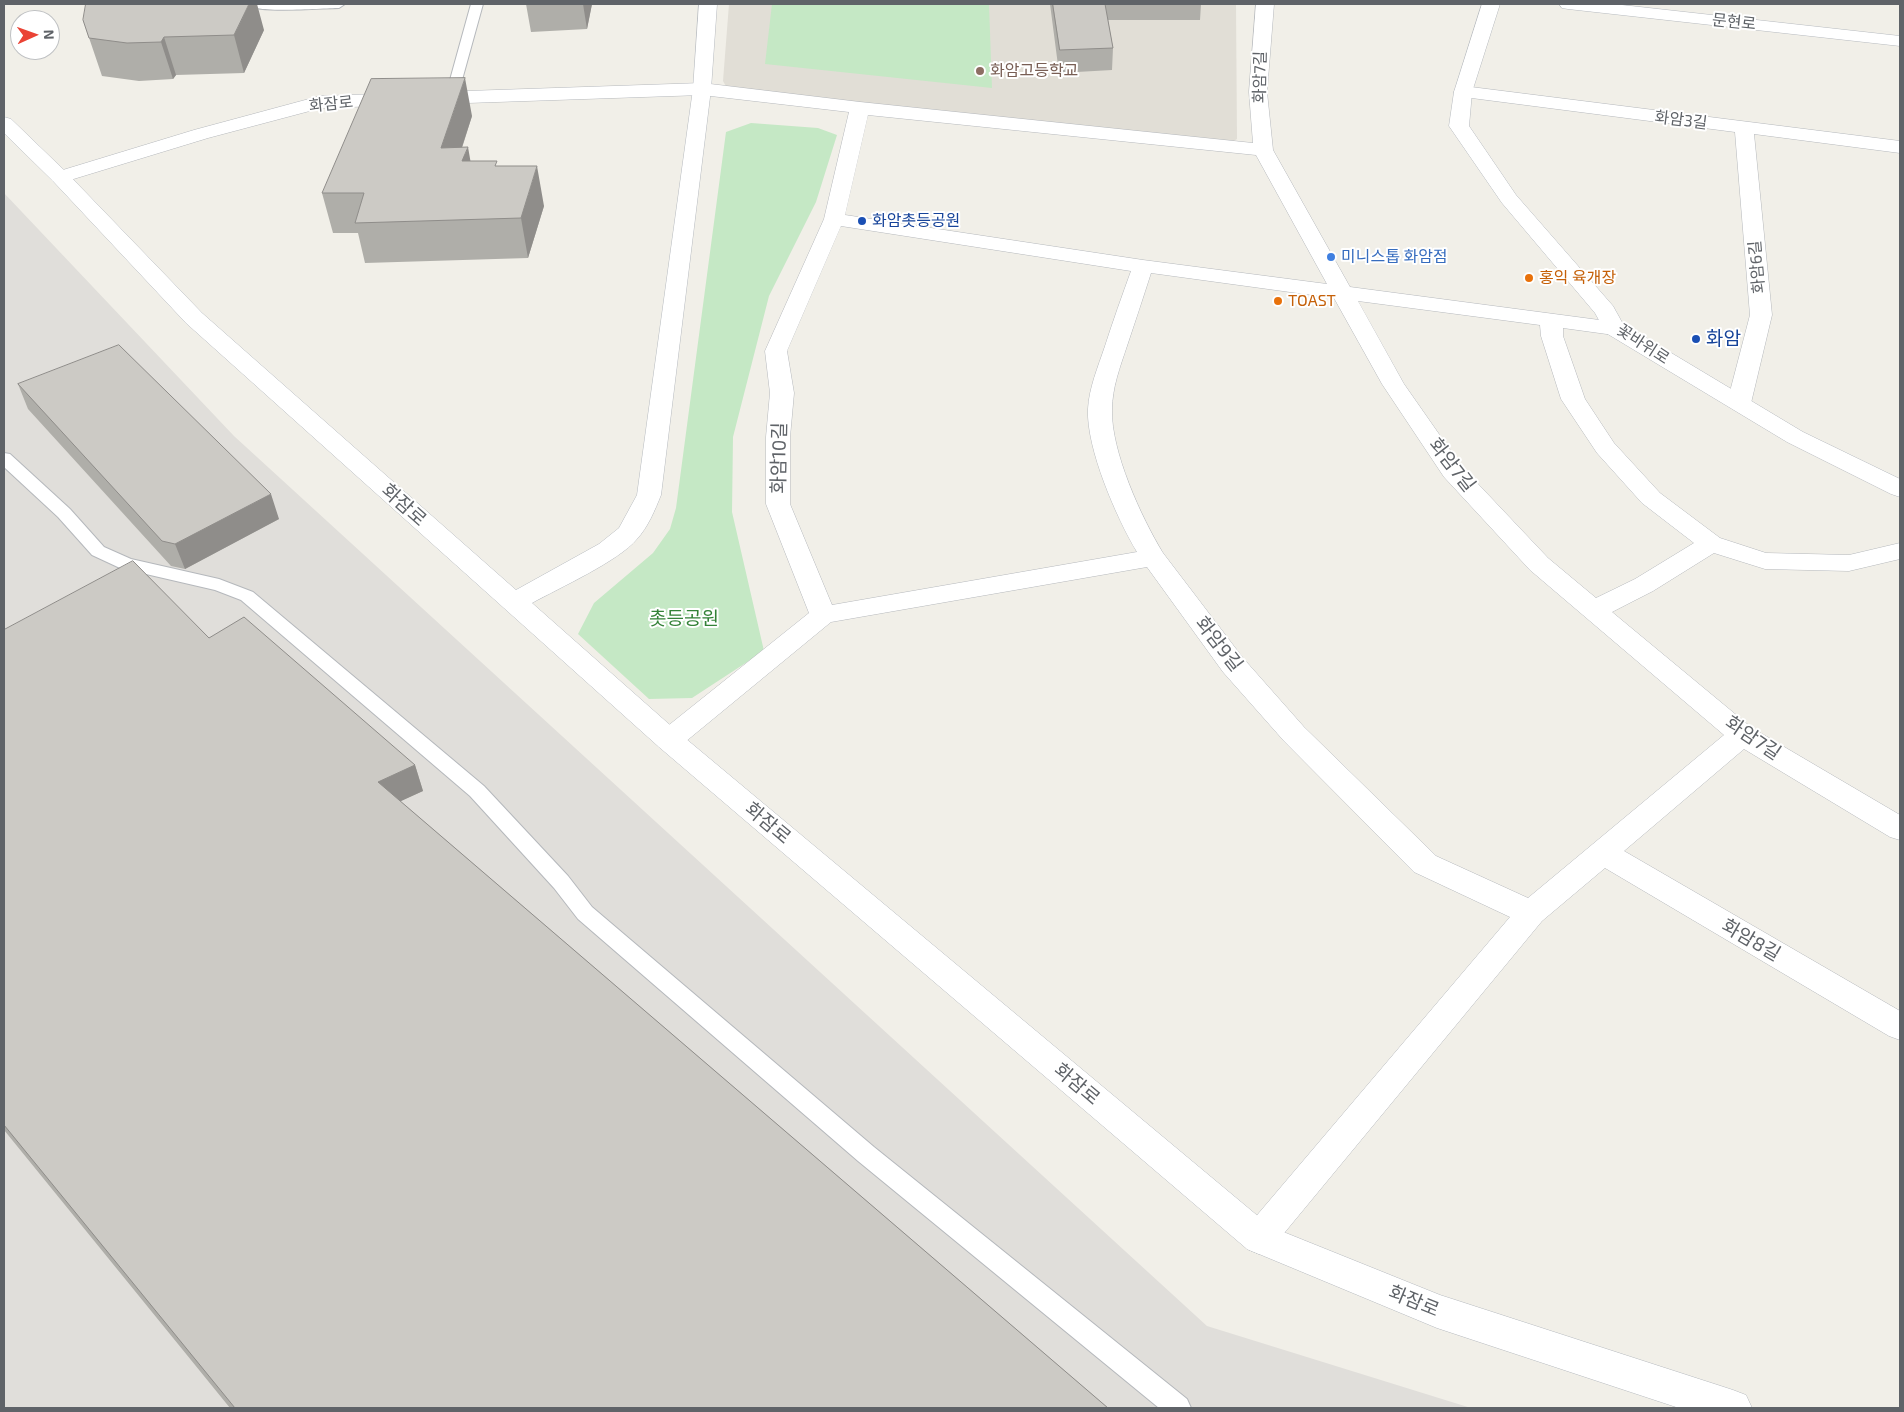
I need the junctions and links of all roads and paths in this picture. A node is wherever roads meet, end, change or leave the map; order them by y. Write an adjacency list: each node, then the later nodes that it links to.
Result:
1 (252, 4): 2 (lane)
2 (340, 4)
3 (477, 4): 11 (lane)
4 (708, 4): 9 (street)
5 (1266, 4): 16 (street, 화암7길)
6 (1491, 4): 10 (street, 꽃바위로)
7 (1568, 4): 8 (street, 문현로)
8 (1900, 41)
9 (702, 90): 11 (street, 화잠로); 12 (street, 화잠로); 29 (street)
10 (1462, 92): 14 (street, 화암3길); 22 (street, 꽃바위로)
11 (451, 98): 17 (street, 화잠로)
12 (860, 108): 16 (street, 화잠로); 18 (street, 화암10길)
13 (4, 123): 17 (street, 화잠로)
14 (1744, 128): 15 (street, 화암3길); 23 (street, 화암6길)
15 (1900, 147)
16 (1263, 150): 20 (street, 화암7길)
17 (60, 177): 29 (street, 화잠로)
18 (834, 219): 19 (street); 31 (street, 화암10길)
19 (1143, 266): 20 (street); 28 (street, 화암9길)
20 (1342, 292): 21 (street); 30 (street, 화암7길)
21 (1551, 320): 22 (street); 26 (street)
22 (1614, 328): 23 (street, 꽃바위로)
23 (1739, 403): 25 (street, 꽃바위로)
24 (4, 458): 39 (lane)
25 (1900, 489)
26 (1711, 544): 27 (street); 30 (street)
27 (1900, 551)
28 (1153, 558): 31 (street); 36 (street, 화암9길)
29 (514, 602): 33 (street, 화잠로)
30 (1594, 610): 32 (street, 화암7길)
31 (823, 614): 33 (street)
32 (1742, 735): 34 (street, 화암7길); 35 (street)
33 (669, 740): 38 (street, 화잠로)
34 (1900, 829)
35 (1602, 852): 36 (street); 37 (street, 화암8길)
36 (1531, 913): 38 (street)
37 (1900, 1027)
38 (1260, 1238): 40 (street, 화잠로)
39 (1178, 1408)
40 (1733, 1408)

